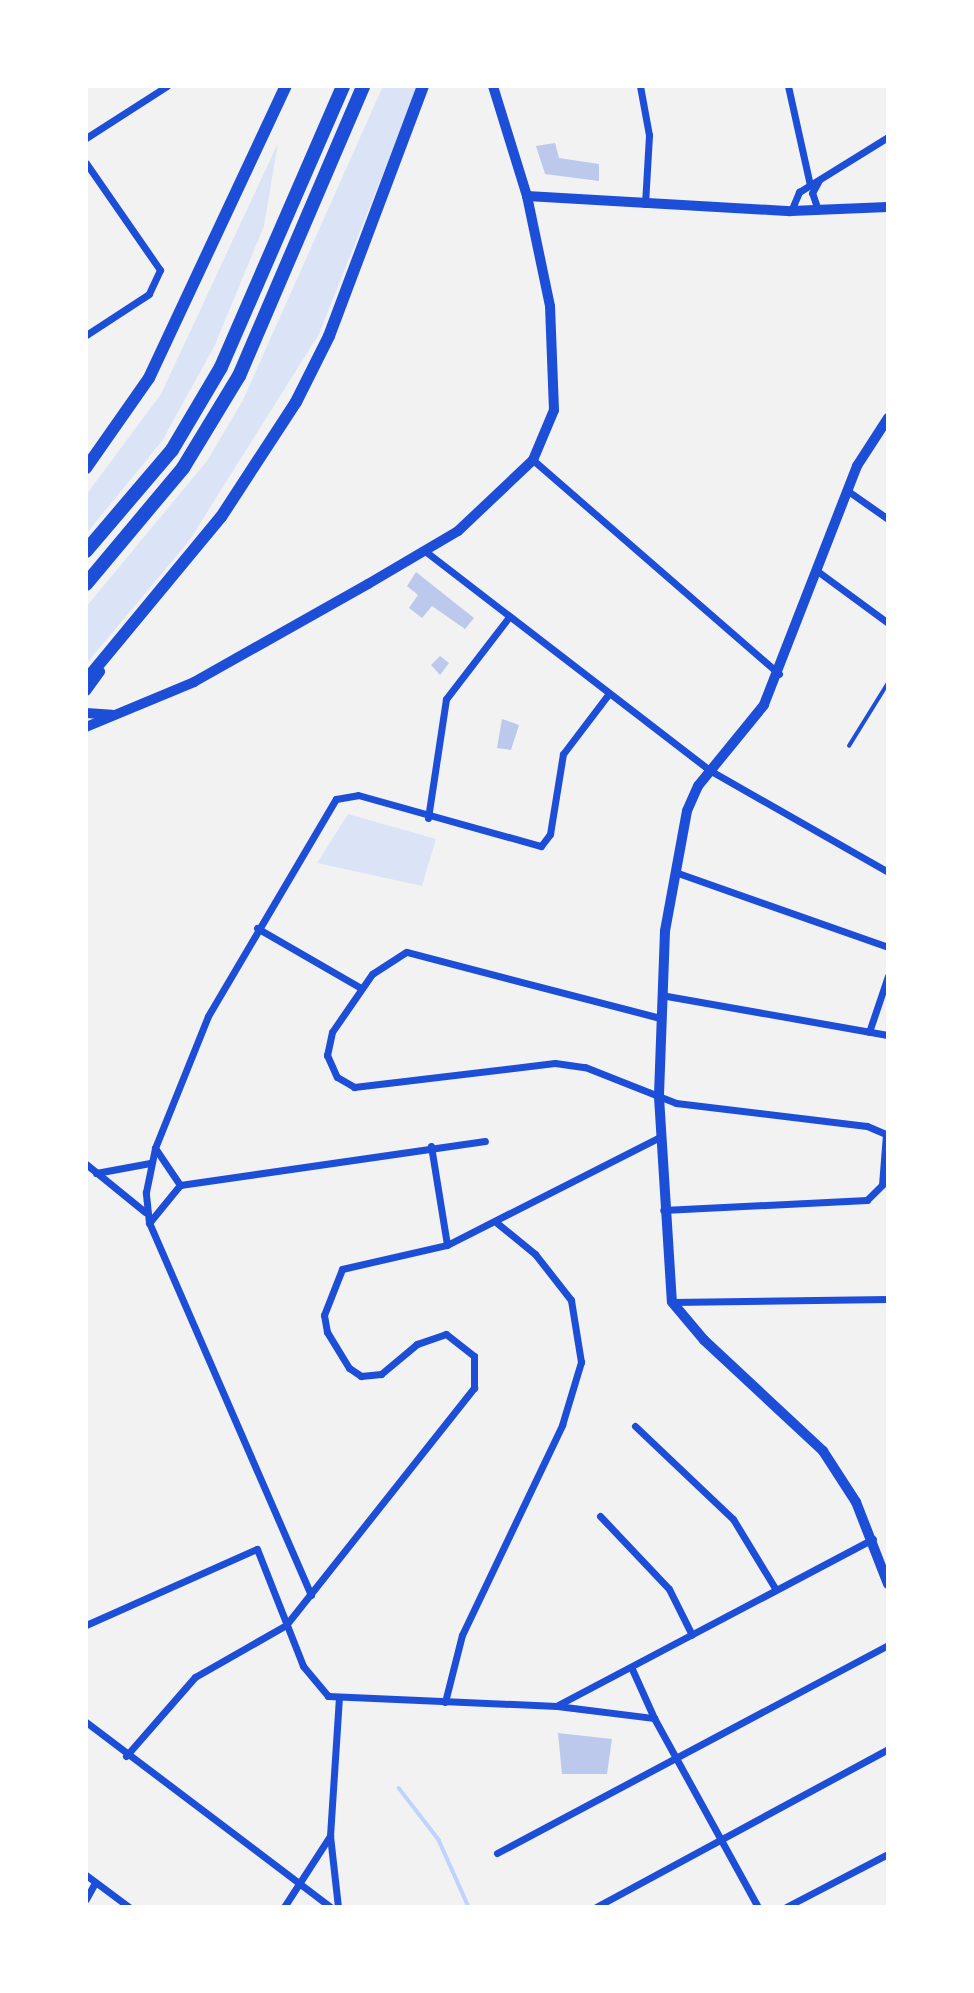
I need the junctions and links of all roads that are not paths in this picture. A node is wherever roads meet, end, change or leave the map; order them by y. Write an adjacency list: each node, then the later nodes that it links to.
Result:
1 (167, 86): 10 (street)
2 (343, 86): 25 (highway)
3 (363, 86): 28 (highway)
4 (423, 86): 31 (highway)
5 (493, 86): 14 (street)
6 (640, 86): 15 (street)
7 (788, 86): 13 (street)
8 (283, 90): 22 (highway)
9 (888, 137): 12 (street)
10 (86, 138)
11 (86, 163): 19 (street)
12 (821, 178): 13 (street); 17 (street)
13 (810, 185): 18 (street)
14 (527, 196): 15 (street); 21 (street)
15 (645, 204): 18 (street)
16 (888, 206): 17 (street)
17 (818, 210): 18 (street)
18 (792, 211)
19 (86, 335)
20 (888, 418): 23 (street)
21 (533, 460): 26 (street); 32 (street)
22 (86, 468)
23 (848, 491): 24 (street); 27 (street)
24 (888, 519)
25 (86, 551)
26 (425, 551): 29 (street); 38 (street)
27 (820, 573): 30 (street); 32 (street)
28 (86, 584)
29 (509, 617): 36 (street); 42 (street)
30 (888, 623)
31 (122, 642): 33 (highway); 35 (street)
32 (779, 675): 41 (street)
33 (86, 680)
34 (888, 683): 40 (lane)
35 (86, 691)
36 (607, 696): 41 (street); 42 (street)
37 (86, 713): 38 (street)
38 (119, 715): 39 (street)
39 (86, 727)
40 (849, 746)
41 (711, 771): 43 (street); 44 (street)
42 (428, 818): 45 (street)
43 (675, 872): 46 (street); 49 (street)
44 (888, 872)
45 (257, 928): 48 (street); 58 (street)
46 (888, 947)
47 (888, 976): 51 (street)
48 (361, 988): 50 (street); 53 (street)
49 (661, 995): 50 (street); 51 (street)
50 (660, 1018): 53 (street)
51 (869, 1032): 52 (street)
52 (888, 1035)
53 (659, 1097): 54 (street); 55 (street)
54 (887, 1133): 63 (street)
55 (660, 1138): 63 (street); 66 (street)
56 (485, 1141): 57 (street)
57 (431, 1146): 62 (street); 67 (street)
58 (155, 1148): 59 (street); 62 (street)
59 (150, 1163): 61 (street); 64 (street)
60 (86, 1164): 61 (street)
61 (96, 1173): 64 (street)
62 (180, 1185): 65 (street)
63 (662, 1210): 69 (street)
64 (145, 1212): 65 (street)
65 (149, 1223): 75 (street)
66 (497, 1223): 67 (street); 82 (street)
67 (447, 1245): 75 (street)
68 (888, 1299): 69 (street)
69 (672, 1302): 72 (street)
70 (635, 1426): 74 (street)
71 (600, 1516): 78 (street)
72 (873, 1539): 73 (street); 74 (street)
73 (888, 1584)
74 (775, 1588): 78 (street)
75 (311, 1595): 77 (street)
76 (86, 1625): 77 (street)
77 (286, 1625): 81 (street); 87 (street)
78 (692, 1635): 80 (street)
79 (888, 1645): 88 (street)
80 (632, 1669): 83 (street); 84 (street)
81 (339, 1697): 82 (street); 89 (street)
82 (445, 1702): 83 (street)
83 (557, 1706): 84 (street)
84 (654, 1718): 88 (street)
85 (86, 1722): 87 (street)
86 (888, 1749): 90 (street)
87 (126, 1756): 95 (street)
88 (676, 1757): 90 (street); 91 (street)
89 (330, 1836): 95 (street); 100 (street)
90 (722, 1840): 101 (street); 102 (street)
91 (497, 1853)
92 (888, 1854): 103 (street)
93 (86, 1875): 94 (street)
94 (95, 1882): 96 (street); 97 (street)
95 (298, 1884): 98 (street); 99 (street)
96 (86, 1899)
97 (129, 1907)
98 (284, 1907)
99 (331, 1907)
100 (338, 1907)
101 (596, 1907)
102 (758, 1907)
103 (786, 1907)

